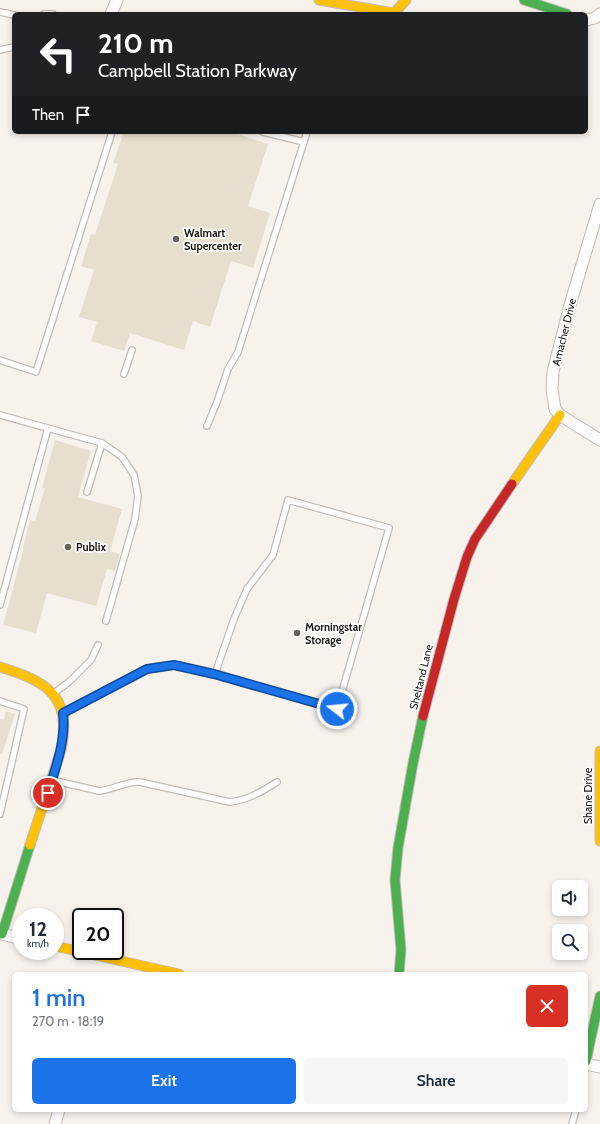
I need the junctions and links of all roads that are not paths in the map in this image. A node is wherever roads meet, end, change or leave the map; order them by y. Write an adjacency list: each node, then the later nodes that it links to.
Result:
1 (117, 0): 6 (street)
2 (319, 0): 7 (street)
3 (406, 0): 8 (street)
4 (524, 0): 9 (street)
5 (0, 12): 10 (lane)
6 (112, 12)
7 (388, 12)
8 (395, 12)
9 (561, 12)
10 (12, 15)
11 (12, 47): 12 (lane)
12 (0, 50)
13 (111, 134): 20 (lane)
14 (270, 134): 15 (lane)
15 (281, 134): 17 (lane)
16 (306, 134): 17 (lane)
17 (304, 142): 24 (lane)
18 (600, 204): 23 (street, Amacher Drive)
19 (132, 350): 21 (lane)
20 (0, 360)
21 (124, 374)
22 (0, 415): 25 (lane)
23 (560, 415): 26 (street); 46 (street, Sheltand Lane)
24 (207, 426)
25 (48, 428): 27 (lane); 29 (lane)
26 (600, 440)
27 (102, 444): 28 (lane); 30 (lane)
28 (87, 492)
29 (0, 605)
30 (106, 621)
31 (98, 645): 34 (lane)
32 (0, 667): 34 (street)
33 (214, 674): 33 (lane); 36 (lane)
34 (53, 695): 36 (street)
35 (0, 701): 40 (lane)
36 (63, 713): 38 (street)
37 (600, 751): 41 (street, Shane Drive)
38 (52, 780): 39 (lane); 42 (street)
39 (277, 782)
40 (0, 814)
41 (600, 841)
42 (1, 934): 43 (street)
43 (12, 937)
44 (64, 948): 45 (street)
45 (169, 972)
46 (399, 972)
47 (600, 996): 48 (street)
48 (588, 1052)
49 (588, 1064): 50 (street)
50 (600, 1067)
51 (58, 1112): 53 (street)
52 (575, 1112): 54 (lane)
53 (55, 1124)
54 (572, 1124)

